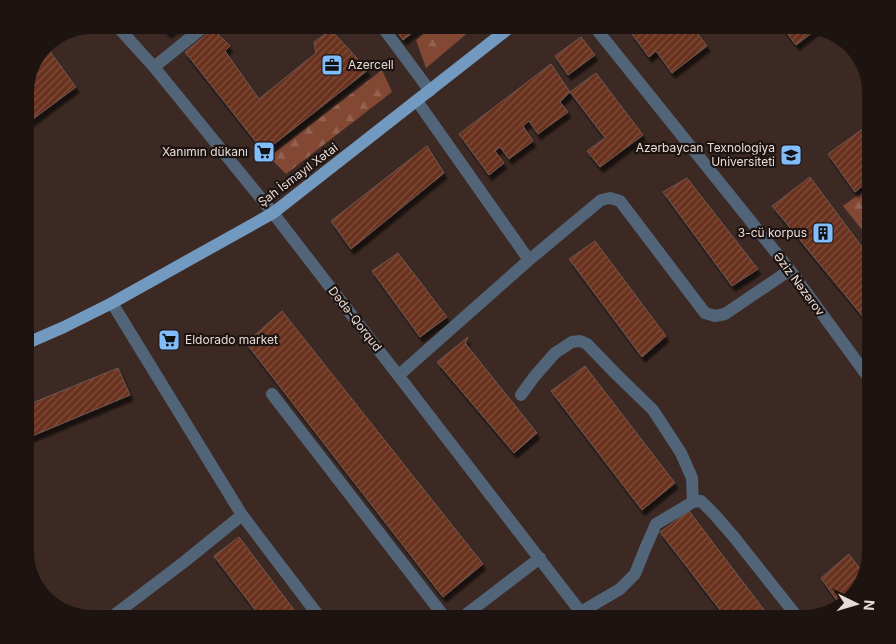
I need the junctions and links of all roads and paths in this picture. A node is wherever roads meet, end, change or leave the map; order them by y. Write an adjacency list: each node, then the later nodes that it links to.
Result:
1 (124, 34): 6 (street, Dədə-Qorqud)
2 (195, 34): 6 (street)
3 (388, 34): 7 (street)
4 (502, 34): 7 (main road, Şah İsmayıl Xətai)
5 (600, 34): 11 (street, Əziz Nəzərov)
6 (154, 67): 9 (street, Dədə-Qorqud)
7 (430, 91): 8 (main road, Şah İsmayıl Xətai)
8 (417, 101): 9 (main road, Şah İsmayıl Xətai); 10 (street)
9 (273, 213): 12 (main road, Şah İsmayıl Xətai); 15 (street, Dədə-Qorqud)
10 (529, 260): 11 (street); 15 (street)
11 (790, 270): 14 (street, Əziz Nəzərov)
12 (112, 303): 13 (main road, Şah İsmayıl Xətai); 19 (street)
13 (34, 340)
14 (862, 369)
15 (399, 375): 20 (street, Dədə-Qorqud)
16 (272, 394): 23 (street)
17 (521, 395): 18 (street)
18 (693, 502): 26 (street); 27 (street)
19 (242, 515): 21 (street); 22 (street)
20 (540, 558): 24 (street); 25 (street, Dədə-Qorqud)
21 (121, 610)
22 (314, 610)
23 (439, 610)
24 (472, 610)
25 (581, 610)
26 (595, 610)
27 (792, 610)

